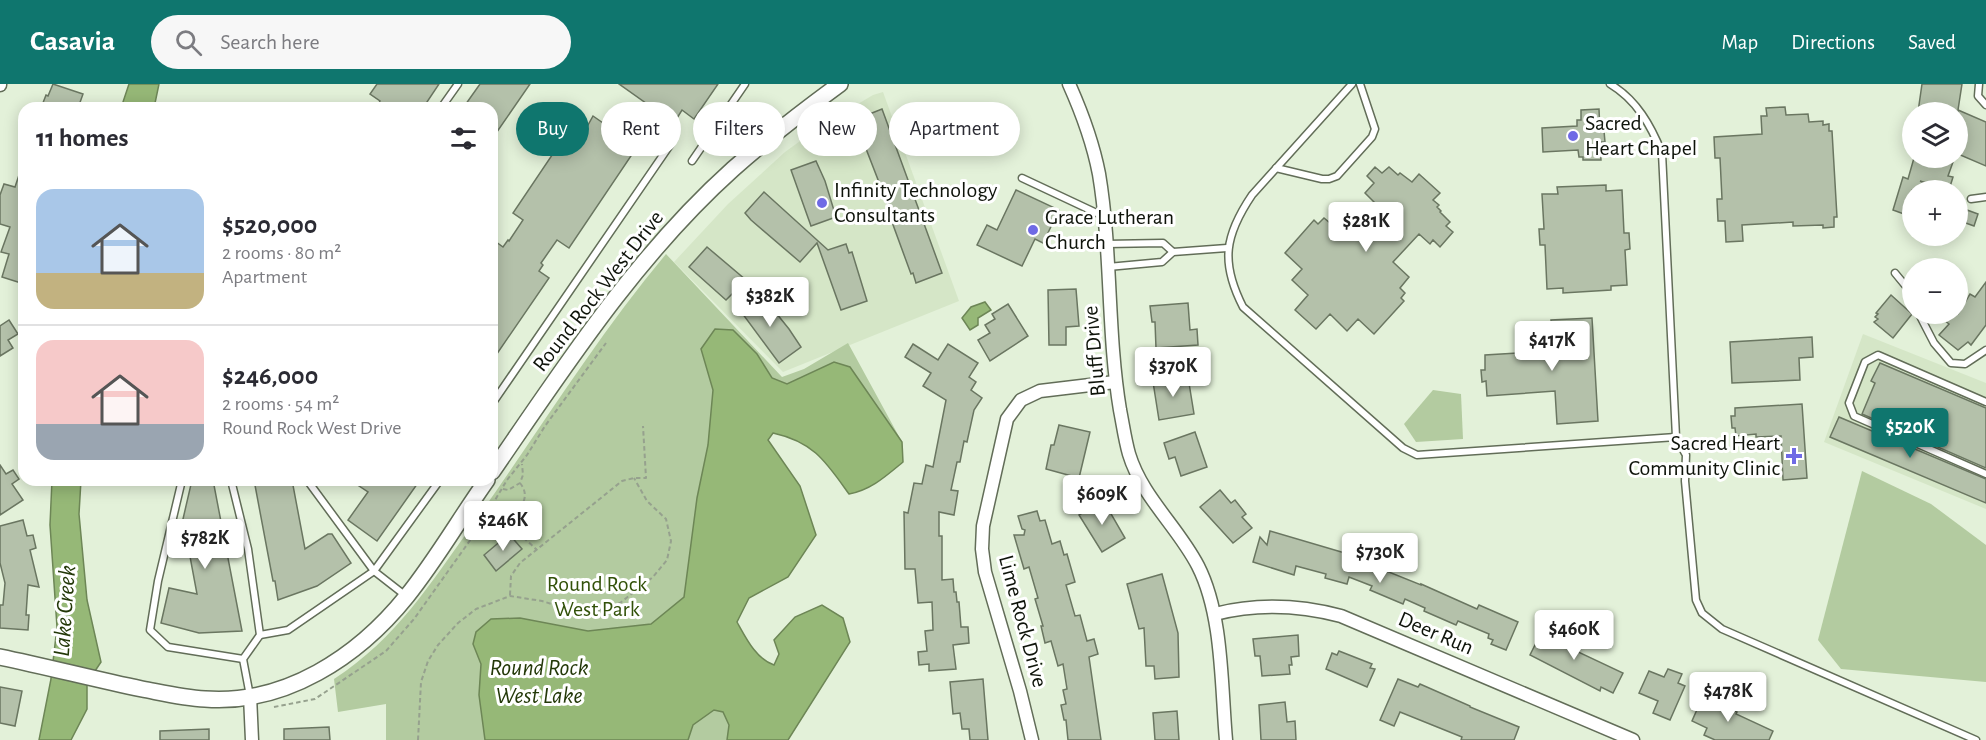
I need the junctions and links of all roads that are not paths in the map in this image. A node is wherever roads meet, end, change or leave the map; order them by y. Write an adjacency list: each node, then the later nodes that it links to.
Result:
1 (458, 84): 9 (lane)
2 (745, 84): 12 (lane)
3 (840, 84): 30 (street, Round Rock West Drive)
4 (1069, 84): 17 (street, Bluff Drive)
5 (1352, 84): 13 (lane)
6 (1359, 84): 13 (lane)
7 (1610, 84): 29 (lane)
8 (1979, 84): 10 (lane)
9 (445, 102)
10 (1986, 105)
11 (662, 156): 27 (lane)
12 (692, 161)
13 (1276, 168): 19 (lane)
14 (1022, 177): 17 (lane)
15 (1986, 197): 16 (lane)
16 (1971, 198)
17 (1103, 216): 18 (street, Bluff Drive)
18 (1106, 244): 20 (lane); 21 (street, Bluff Drive)
19 (1227, 248): 20 (lane); 29 (lane)
20 (1173, 252): 21 (lane)
21 (1108, 267): 26 (street, Bluff Drive)
22 (1895, 273): 23 (lane)
23 (1902, 282)
24 (1924, 324): 25 (lane)
25 (1986, 350)
26 (1116, 382): 39 (street, Bluff Drive); 45 (street, Lime Rock Drive)
27 (498, 395)
28 (1986, 402): 31 (lane)
29 (1676, 437): 48 (lane)
30 (498, 463)
31 (1986, 474)
32 (181, 486): 42 (lane)
33 (232, 486): 40 (lane)
34 (310, 486): 37 (lane)
35 (436, 486): 37 (lane)
36 (482, 486): 38 (street)
37 (374, 571): 38 (lane); 40 (lane)
38 (407, 596): 43 (street)
39 (1215, 614): 46 (street, Bluff Drive); 47 (street, Deer Run)
40 (260, 635): 42 (lane)
41 (0, 657): 43 (street)
42 (243, 660): 43 (lane)
43 (250, 696): 44 (street)
44 (252, 740)
45 (1032, 740)
46 (1226, 740)
47 (1633, 740)
48 (1976, 740)

